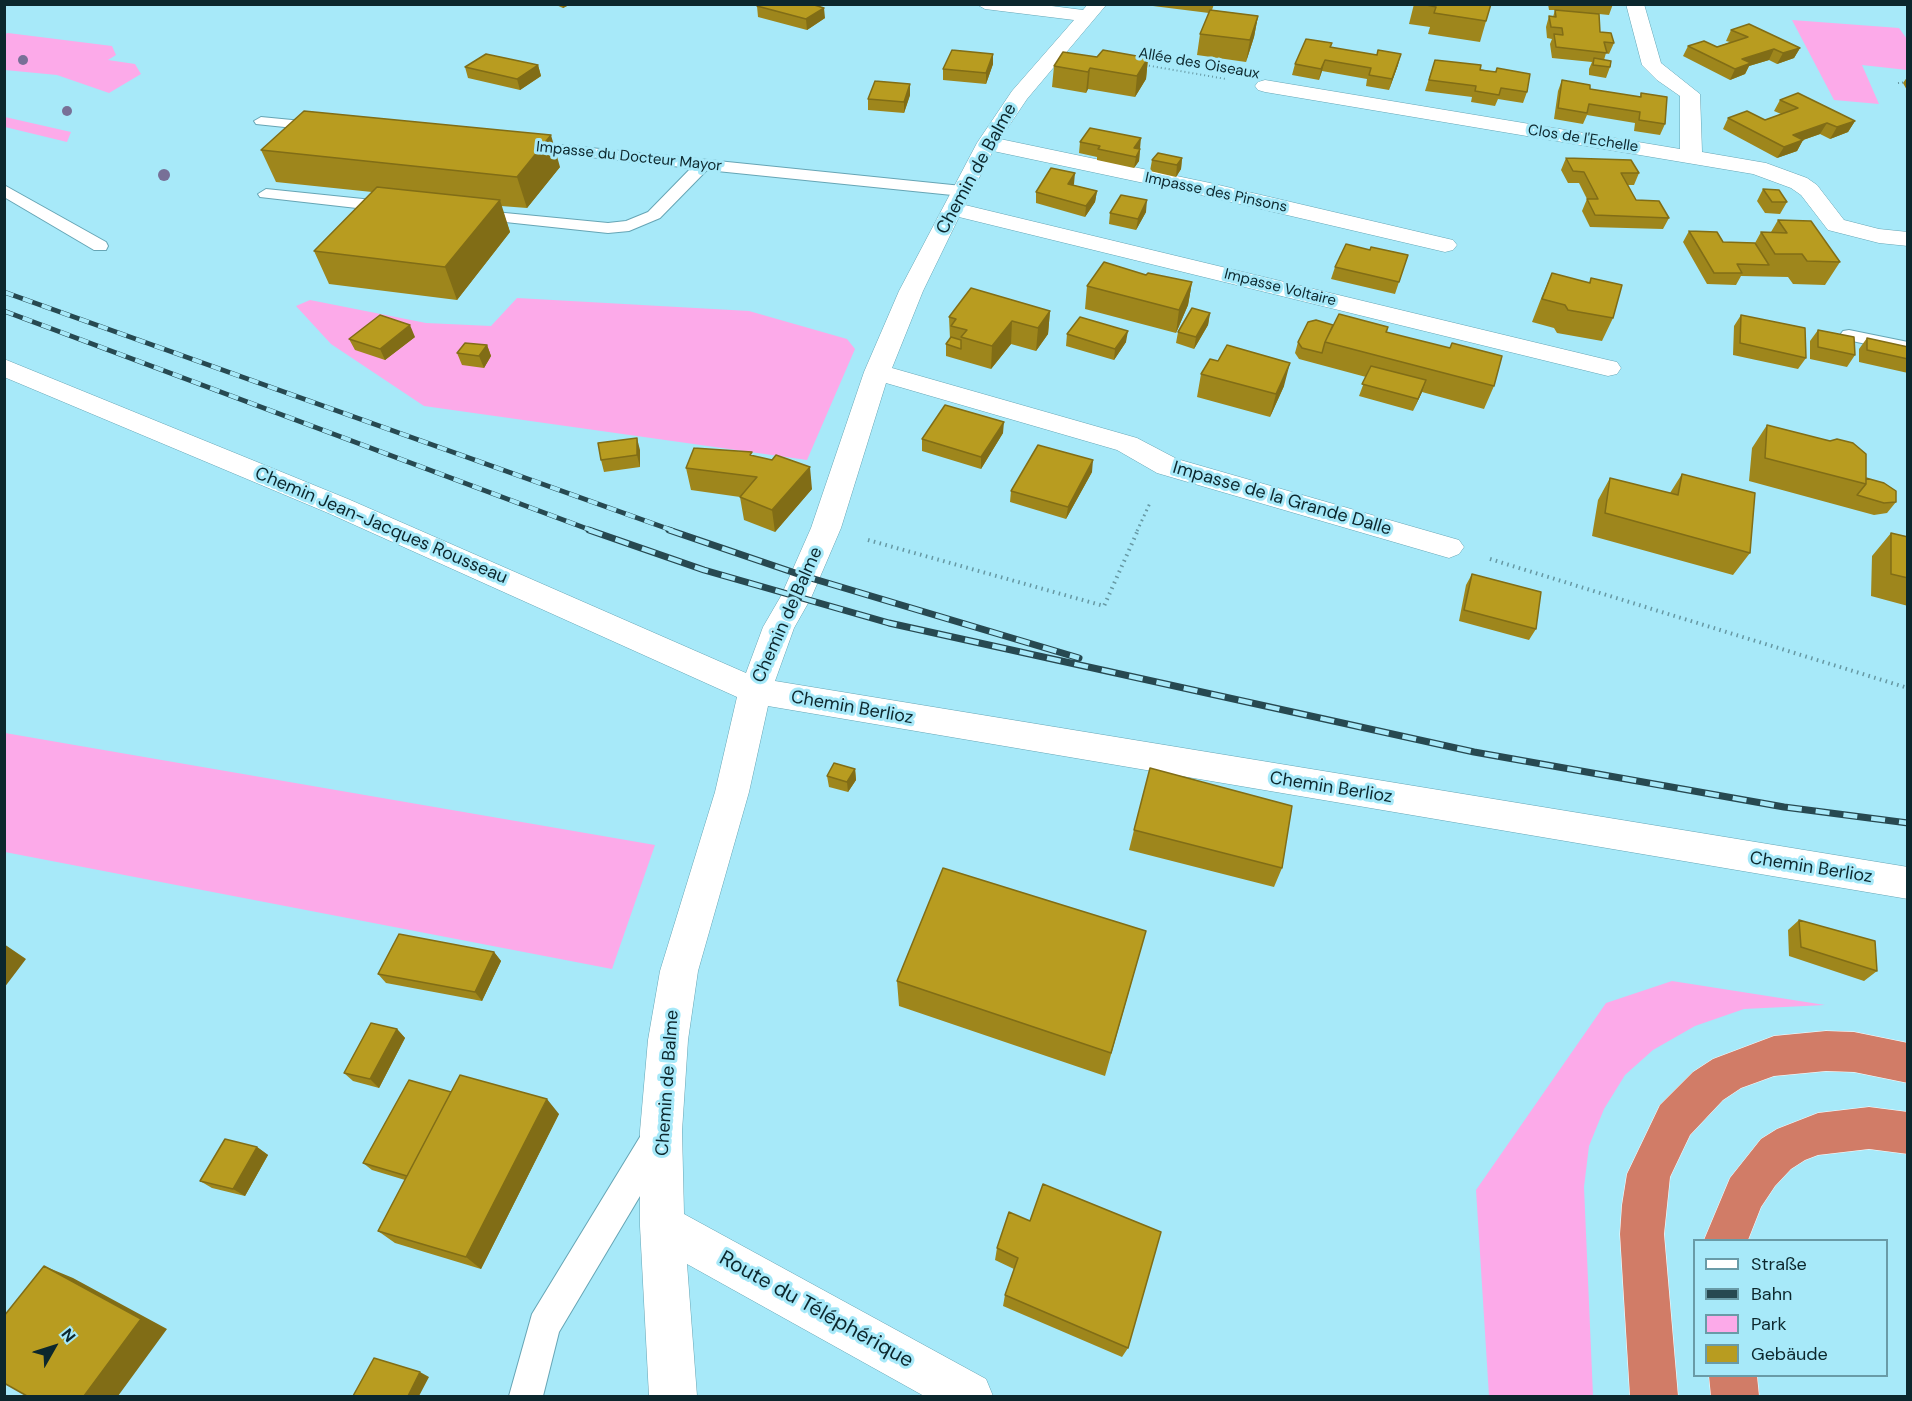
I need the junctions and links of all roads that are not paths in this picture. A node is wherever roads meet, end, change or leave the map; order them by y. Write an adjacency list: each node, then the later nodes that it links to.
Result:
1 (985, 4): 3 (street)
2 (1635, 4): 9 (street)
3 (1094, 10): 7 (street, Chemin de Balme)
4 (1265, 86): 9 (street, Clos de l'Echelle)
5 (261, 121): 6 (lane)
6 (342, 129)
7 (987, 143): 13 (street, Chemin de Balme); 17 (street, Impasse des Pinsons)
8 (504, 145): 10 (lane, Impasse du Docteur Mayor)
9 (1691, 157): 16 (street, Clos de l'Echelle)
10 (704, 164): 13 (lane, Impasse du Docteur Mayor); 15 (lane)
11 (4, 190): 18 (lane)
12 (266, 194): 14 (lane)
13 (957, 200): 22 (street, Impasse Voltaire); 23 (street, Chemin de Balme)
14 (408, 208)
15 (455, 213)
16 (1908, 239)
17 (1445, 245)
18 (100, 246)
19 (1849, 335): 20 (lane)
20 (1908, 348)
21 (4, 367): 25 (street, Chemin Jean-Jacques Rousseau)
22 (1608, 368)
23 (877, 372): 24 (street, Impasse de la Grande Dalle); 25 (street, Chemin de Balme)
24 (1449, 546)
25 (755, 691): 26 (street, Chemin Berlioz); 28 (street, Chemin de Balme)
26 (1908, 883)
27 (1908, 1063): 36 (highway)
28 (661, 1131): 30 (street, Chemin de Balme); 33 (lane)
29 (1908, 1133): 31 (highway)
30 (662, 1226): 34 (street, Chemin de Balme); 35 (street, Route du Téléphérique)
31 (1726, 1239)
32 (1733, 1377): 37 (highway)
33 (526, 1396)
34 (673, 1396)
35 (969, 1396)
36 (1654, 1396)
37 (1735, 1396)

